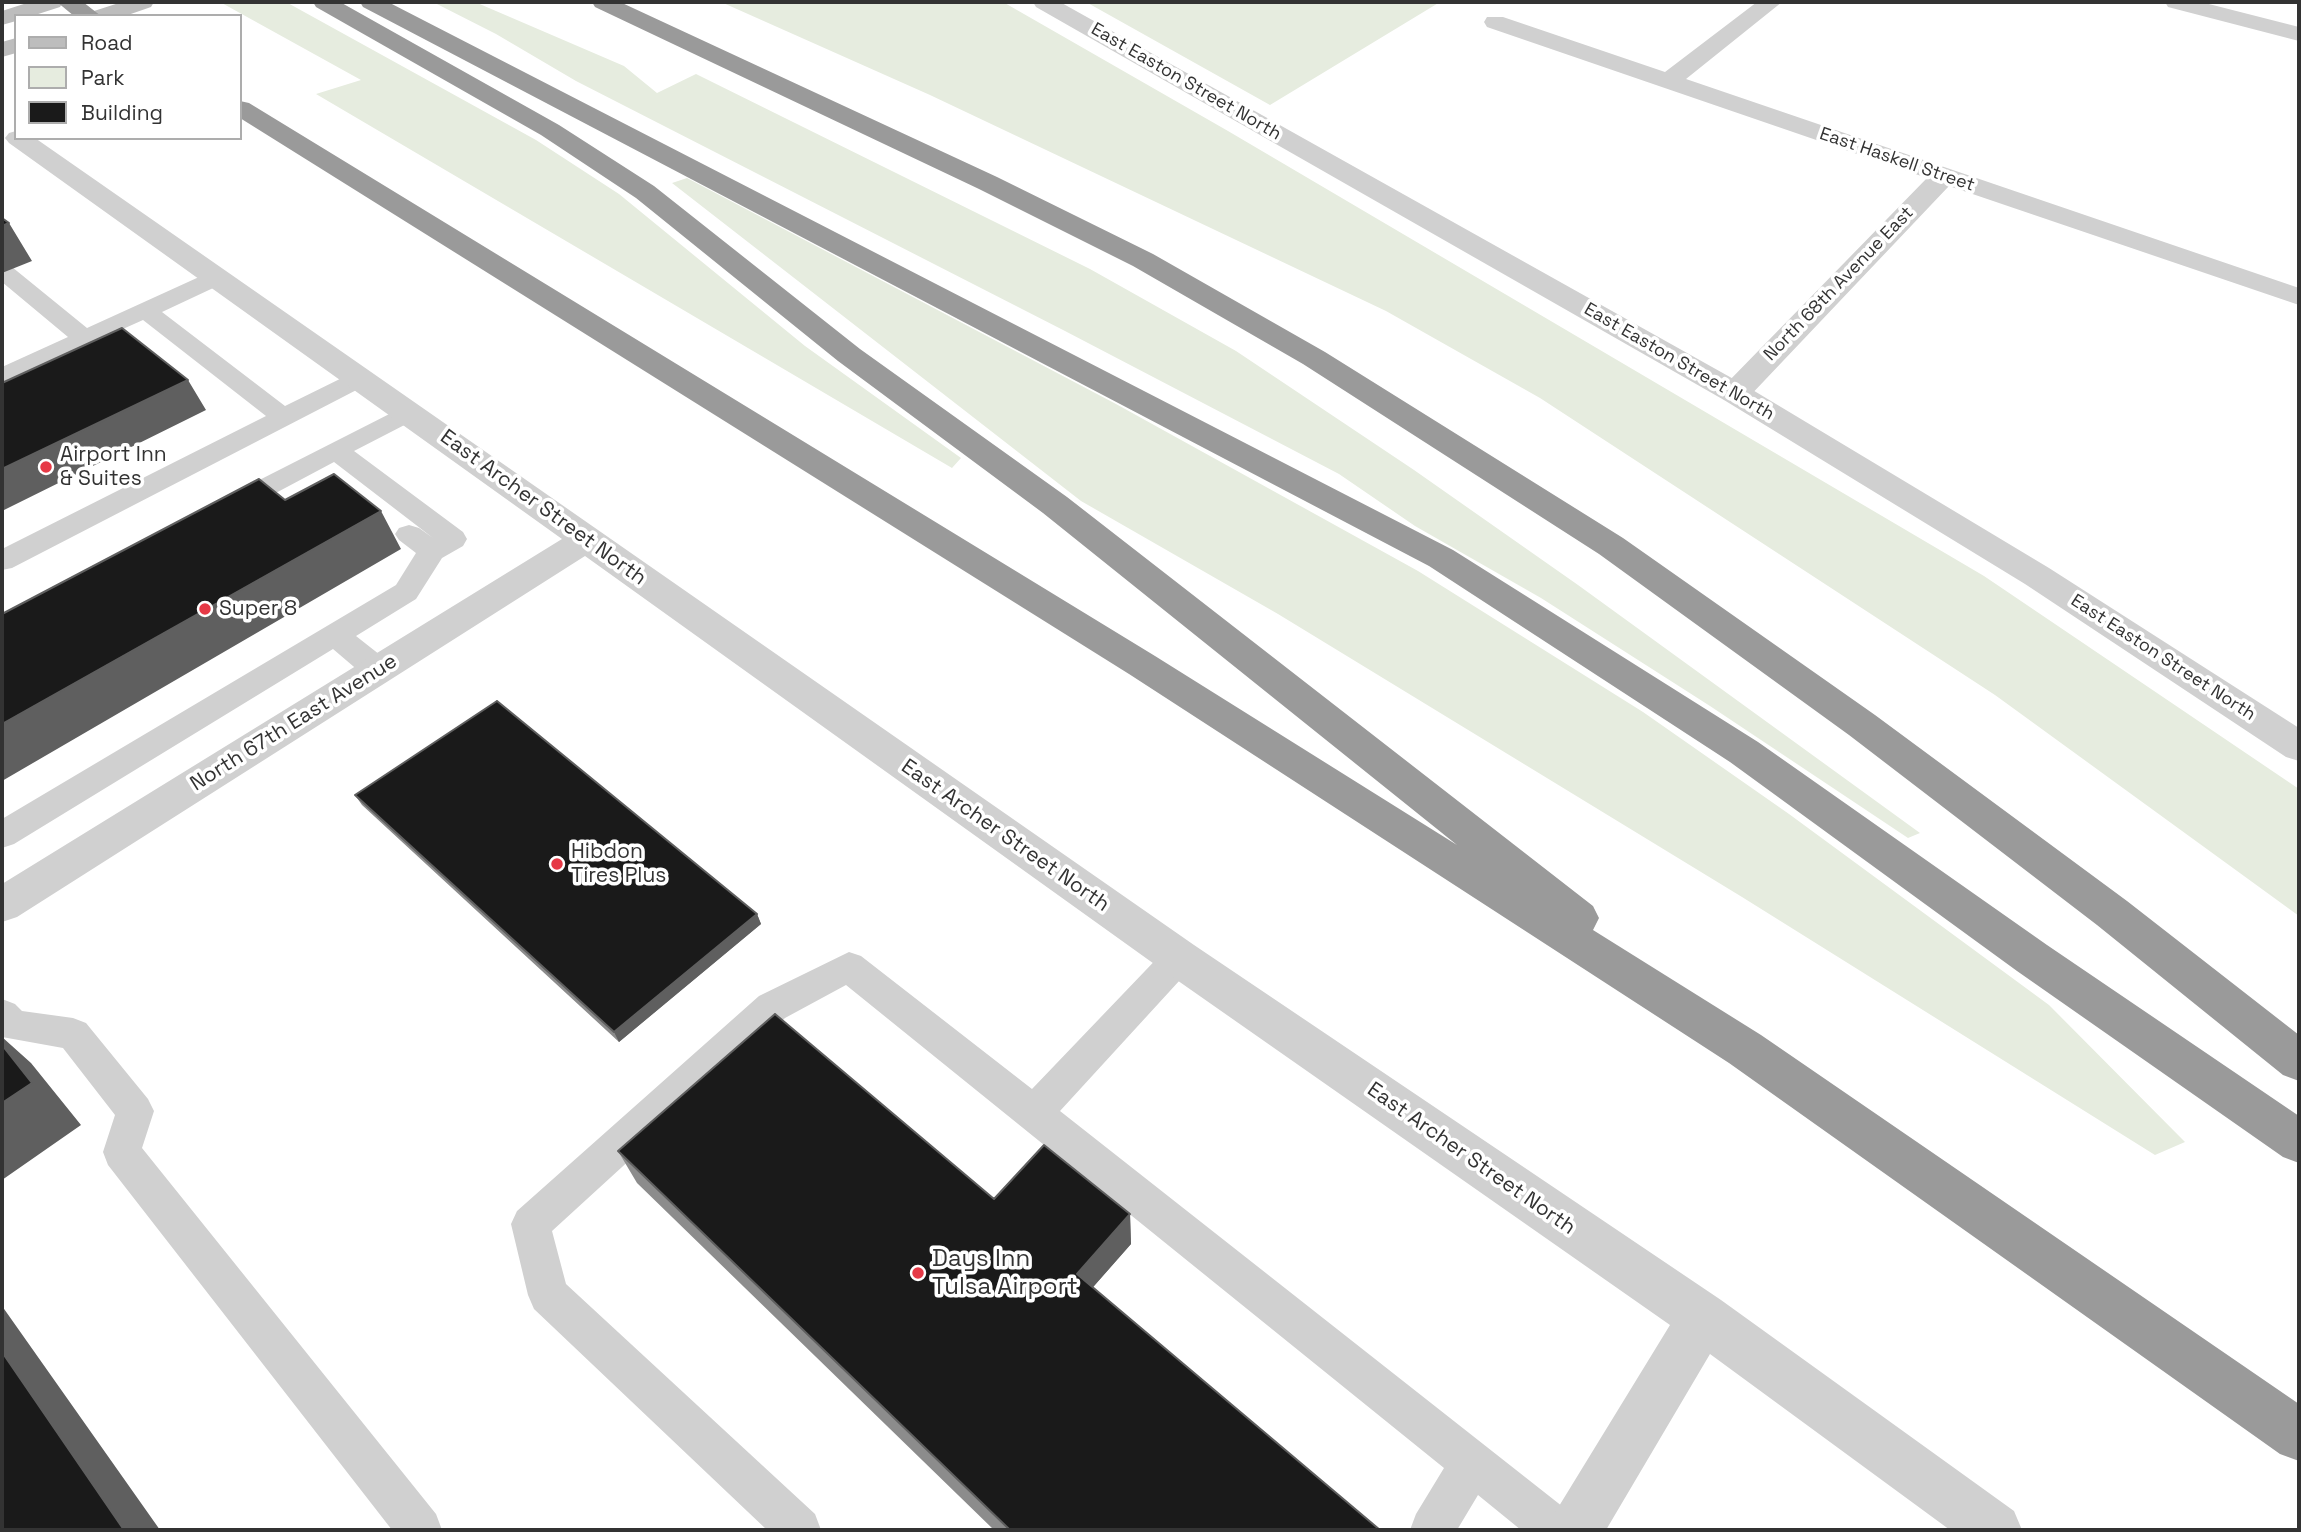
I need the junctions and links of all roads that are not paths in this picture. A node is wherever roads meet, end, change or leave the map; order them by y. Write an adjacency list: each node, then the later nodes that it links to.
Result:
1 (52, 2): 10 (main road)
2 (68, 2): 11 (highway)
3 (143, 2): 12 (main road)
4 (324, 2): 41 (highway)
5 (371, 2): 44 (highway)
6 (603, 2): 42 (highway)
7 (1044, 2): 26 (street, East Easton Street North)
8 (1771, 2): 15 (street)
9 (2176, 2): 14 (street)
10 (14, 14)
11 (87, 14)
12 (108, 14)
13 (1495, 22): 15 (street, East Haskell Street)
14 (2299, 34)
15 (1668, 82): 18 (street, East Haskell Street)
16 (242, 109): 41 (highway)
17 (21, 140): 20 (street, East Archer Street North)
18 (1944, 176): 21 (street, East Haskell Street); 26 (street, North 68th Avenue East)
19 (4, 272): 23 (lane)
20 (218, 277): 22 (lane); 25 (street, East Archer Street North)
21 (2299, 297)
22 (146, 311): 23 (lane); 28 (lane)
23 (85, 338): 24 (lane)
24 (2, 376)
25 (361, 378): 27 (street, East Archer Street North); 28 (lane)
26 (1735, 393): 36 (street, East Easton Street North)
27 (409, 412): 29 (lane); 32 (street, East Archer Street North)
28 (283, 417): 33 (lane)
29 (325, 455): 30 (lane); 31 (lane); 34 (lane)
30 (375, 507)
31 (207, 518)
32 (585, 540): 35 (street, North 67th East Avenue); 39 (street, East Archer Street North)
33 (2, 561)
34 (335, 635): 35 (lane); 37 (lane)
35 (378, 670): 38 (street, North 67th East Avenue)
36 (2299, 747)
37 (2, 835)
38 (2, 905)
39 (1179, 958): 43 (lane); 45 (street, East Archer Street North)
40 (2, 1015): 48 (lane)
41 (1745, 1049): 46 (highway)
42 (2299, 1062)
43 (1034, 1113): 47 (lane); 49 (lane)
44 (2299, 1142)
45 (1703, 1318): 52 (street); 53 (street, East Archer Street North)
46 (2299, 1435)
47 (1472, 1463): 50 (lane); 51 (lane)
48 (421, 1530)
49 (799, 1530)
50 (1432, 1530)
51 (1556, 1530)
52 (1575, 1530)
53 (1995, 1530)

